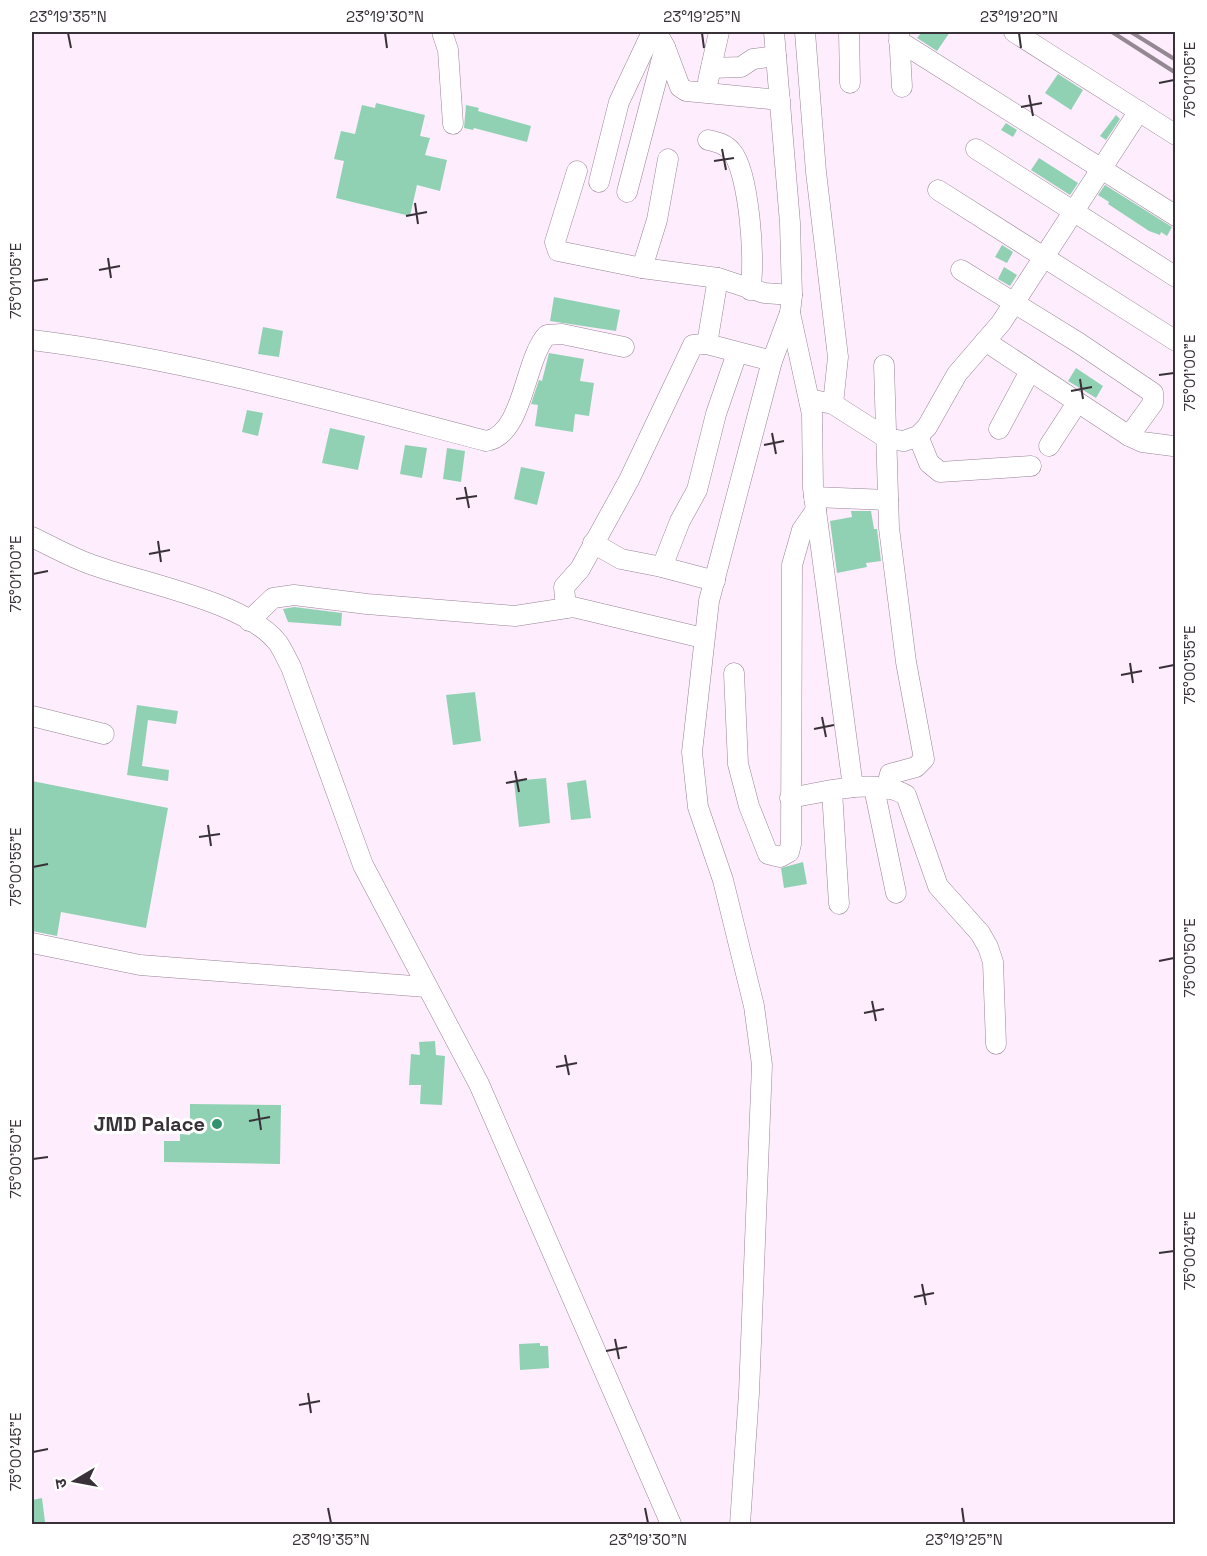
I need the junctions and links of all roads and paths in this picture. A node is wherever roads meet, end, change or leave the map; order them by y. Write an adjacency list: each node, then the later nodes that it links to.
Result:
1 (441, 32): 16 (street)
2 (719, 32): 10 (street)
3 (774, 32): 9 (street)
4 (806, 32): 46 (street)
5 (849, 32): 11 (street)
6 (1014, 32): 15 (street)
7 (899, 36): 12 (street); 21 (street)
8 (656, 37): 13 (street); 23 (street); 25 (street)
9 (776, 56): 10 (street); 14 (street)
10 (711, 68): 13 (street)
11 (850, 83)
12 (902, 87)
13 (705, 92): 14 (street)
14 (780, 100): 34 (street)
15 (1139, 111): 17 (street); 21 (street)
16 (453, 124)
17 (1176, 135)
18 (708, 140): 32 (street)
19 (976, 149): 26 (street)
20 (668, 159): 29 (street)
21 (1103, 168): 26 (street); 27 (street)
22 (577, 171): 29 (street)
23 (598, 182)
24 (938, 190): 28 (street)
25 (627, 192)
26 (1075, 213): 28 (street); 31 (street)
27 (1176, 216)
28 (1045, 257): 33 (street); 37 (street)
29 (642, 268): 32 (street)
30 (960, 270): 33 (street)
31 (1176, 277)
32 (734, 284): 34 (street); 38 (street)
33 (1015, 303): 36 (street); 49 (street)
34 (791, 304): 41 (street); 44 (street)
35 (32, 340): 39 (street)
36 (985, 341): 43 (street); 48 (street)
37 (1176, 341)
38 (703, 343): 40 (street); 57 (street)
39 (624, 347)
40 (737, 353): 41 (street); 58 (street)
41 (772, 361): 59 (street)
42 (884, 365): 50 (street)
43 (1030, 371): 45 (street); 47 (street)
44 (809, 399): 46 (street); 55 (street)
45 (1077, 403): 49 (street); 51 (street)
46 (833, 404): 50 (street)
47 (999, 429)
48 (918, 436): 50 (street); 53 (street)
49 (1129, 436): 52 (street)
50 (888, 439): 54 (street)
51 (1049, 446)
52 (1173, 446)
53 (1031, 466)
54 (888, 500): 55 (street); 67 (street)
55 (815, 503): 66 (street); 69 (street)
56 (32, 537): 61 (street)
57 (593, 543): 58 (street); 60 (street)
58 (662, 567): 59 (street)
59 (715, 581): 62 (street)
60 (564, 600): 61 (street); 62 (street)
61 (249, 621): 73 (street)
62 (703, 638): 76 (street)
63 (734, 673): 69 (street)
64 (32, 716): 65 (street)
65 (104, 734)
66 (853, 787): 67 (street); 68 (street)
67 (880, 788): 70 (street); 74 (street)
68 (832, 791): 69 (street); 71 (street)
69 (790, 798)
70 (896, 893)
71 (839, 904)
72 (32, 943): 73 (street)
73 (426, 987): 75 (street)
74 (996, 1044)
75 (671, 1524)
76 (740, 1524)

